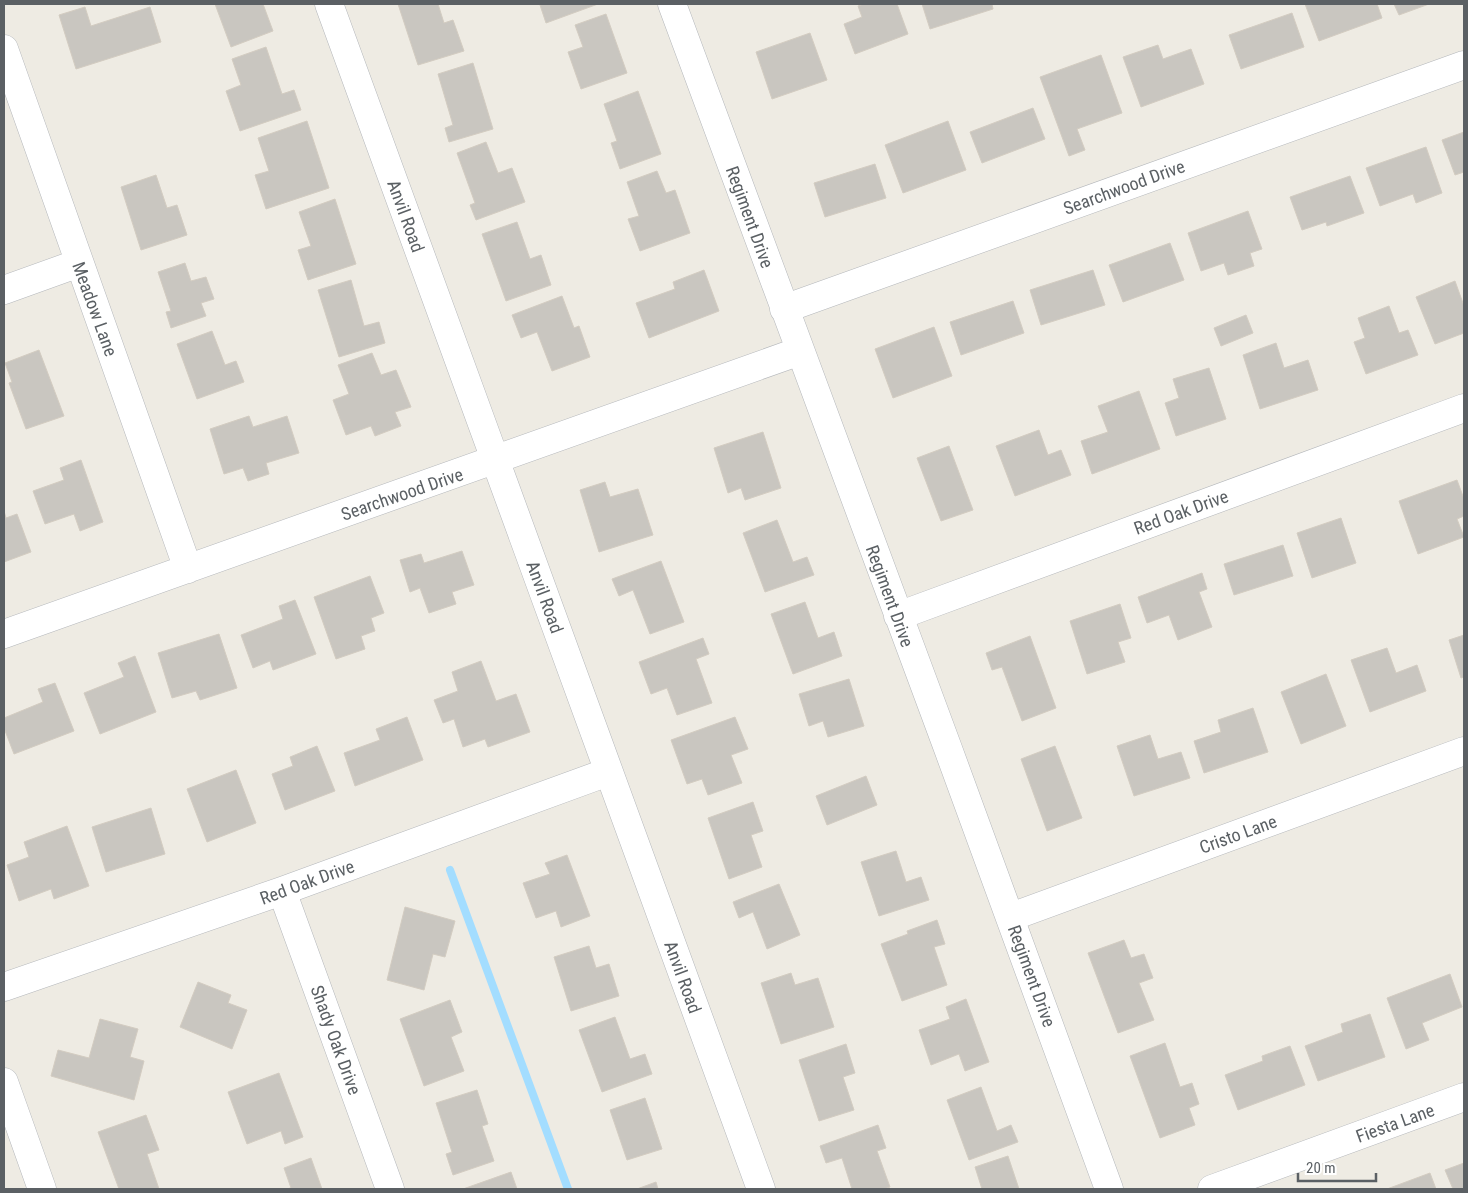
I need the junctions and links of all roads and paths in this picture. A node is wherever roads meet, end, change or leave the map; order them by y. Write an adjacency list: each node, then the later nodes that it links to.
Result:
1 (329, 4): 10 (street, Anvil Road)
2 (675, 5): 7 (street, Regiment Drive)
3 (4, 49): 5 (street, Meadow Lane)
4 (1464, 65): 7 (street, Searchwood Drive)
5 (78, 263): 6 (street); 11 (street, Meadow Lane)
6 (4, 290)
7 (784, 309): 8 (street, Regiment Drive)
8 (800, 351): 10 (street, Searchwood Drive); 12 (street, Regiment Drive)
9 (1464, 408): 12 (street, Red Oak Drive)
10 (495, 461): 11 (street, Searchwood Drive); 15 (street, Anvil Road)
11 (188, 569): 13 (street, Searchwood Drive)
12 (898, 616): 17 (street, Regiment Drive)
13 (4, 634)
14 (1464, 751): 17 (street, Cristo Lane)
15 (608, 772): 16 (street, Red Oak Drive); 23 (street, Anvil Road)
16 (282, 891): 18 (street, Red Oak Drive); 22 (street, Shady Oak Drive)
17 (1011, 917): 24 (street, Regiment Drive)
18 (4, 986)
19 (4, 1082): 21 (street)
20 (1464, 1098): 25 (street, Fiesta Lane)
21 (42, 1189)
22 (390, 1189)
23 (761, 1189)
24 (1109, 1189)
25 (1212, 1189)

